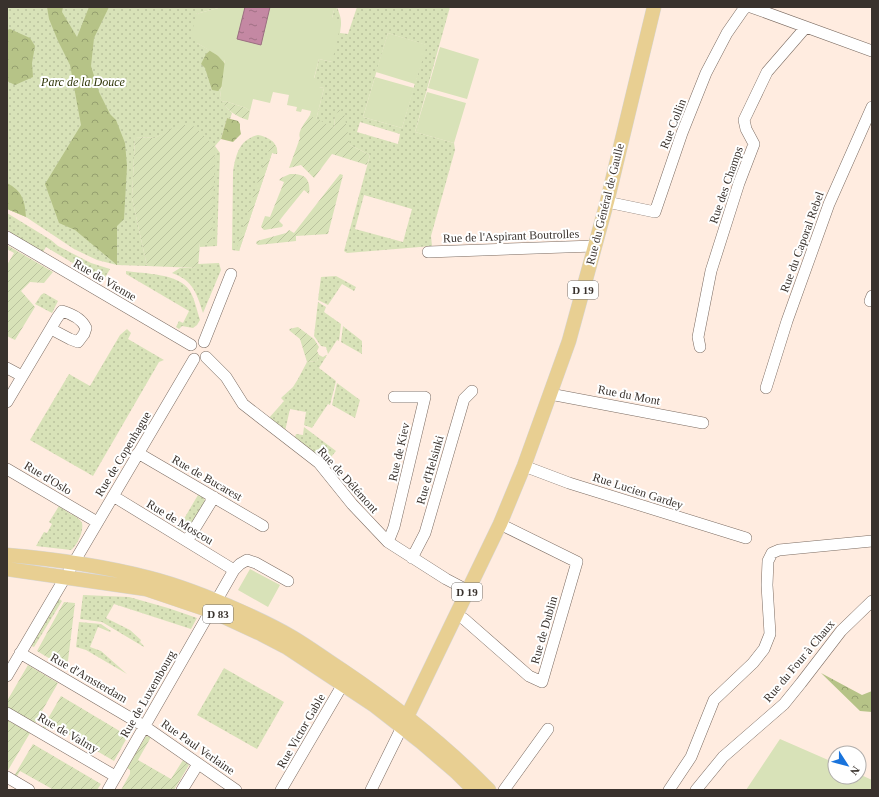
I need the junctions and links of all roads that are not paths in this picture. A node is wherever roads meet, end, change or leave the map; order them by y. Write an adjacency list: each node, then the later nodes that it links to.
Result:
1 (654, 7): 7 (main road, Rue du Général de Gaulle / D 19)
2 (746, 7): 7 (street, Rue Collin)
3 (751, 7): 4 (street)
4 (806, 27): 5 (street); 15 (street, Rue des Champs)
5 (872, 51)
6 (872, 107): 20 (street, Rue du Caporal Rebel)
7 (607, 202): 9 (main road, Rue du Général de Gaulle / D 19)
8 (7, 237): 14 (street, Rue de Vienne)
9 (594, 246): 10 (street, Rue de l'Aspirant Boutrolles); 22 (main road, Rue du Général de Gaulle / D 19)
10 (428, 252)
11 (231, 274): 13 (street)
12 (51, 329): 12 (street); 19 (street)
13 (204, 342): 14 (street); 16 (street)
14 (191, 346): 17 (street)
15 (700, 347)
16 (206, 356): 17 (street); 37 (street, Rue de Délémont)
17 (194, 359): 26 (street, Rue de Copenhague)
18 (7, 368): 19 (street)
19 (22, 376): 24 (street)
20 (766, 388)
21 (472, 391): 39 (street, Rue d'Helsinki)
22 (550, 394): 25 (street, Rue du Mont); 27 (main road, Rue du Général de Gaulle / D 19)
23 (394, 397): 37 (street, Rue de Kiev)
24 (7, 402)
25 (703, 423)
26 (138, 453): 29 (street, Rue de Copenhague); 30 (street, Rue de Bucarest)
27 (524, 466): 32 (main road, D 19); 34 (street, Rue Lucien Gardey)
28 (7, 469): 31 (street, Rue d'Oslo)
29 (113, 496): 31 (street, Rue de Copenhague); 35 (street, Rue de Moscou)
30 (214, 497): 33 (street, Rue de Bucarest); 35 (street)
31 (97, 522): 40 (street, Rue de Copenhague)
32 (500, 524): 45 (main road, D 19); 48 (street, Rue de Dublin)
33 (262, 526)
34 (746, 538)
35 (187, 541): 42 (street, Rue de Moscou)
36 (872, 541): 68 (street)
37 (388, 542): 39 (street, Rue de Délémont)
38 (7, 554): 40 (main road, D 83)
39 (412, 558): 45 (street, Rue de Délémont)
40 (74, 562): 43 (street, Rue de Copenhague); 47 (main road, D 83)
41 (7, 569): 43 (main road, D 83)
42 (234, 570): 44 (street); 47 (street)
43 (65, 577): 47 (main road, D 83); 49 (street, Rue de Copenhague)
44 (288, 581)
45 (467, 590): 48 (main road, D 19)
46 (872, 600): 69 (street, Rue du Four à Chaux)
47 (214, 606): 51 (main road, D 83); 53 (main road, D 83); 54 (street, Rue de Luxembourg)
48 (456, 614): 53 (main road, D 19)
49 (20, 653): 50 (street, Rue de Copenhague); 54 (street, Rue d'Amsterdam)
50 (7, 676)
51 (343, 684): 53 (main road, D 83); 63 (street, Rue Victor Gable)
52 (7, 713): 57 (street, Rue de Valmy)
53 (405, 722): 64 (street); 65 (main road, D 83); 66 (main road, D 83)
54 (144, 726): 56 (street, Rue Paul Verlaine); 57 (street, Rue de Luxembourg)
55 (548, 729): 67 (street)
56 (198, 764): 61 (street); 62 (street, Rue Paul Verlaine)
57 (115, 776): 60 (street, Rue de Luxembourg)
58 (7, 777): 59 (street)
59 (29, 790)
60 (108, 790)
61 (182, 790)
62 (236, 790)
63 (281, 790)
64 (371, 790)
65 (474, 790)
66 (489, 790)
67 (504, 790)
68 (669, 790)
69 (696, 790)

